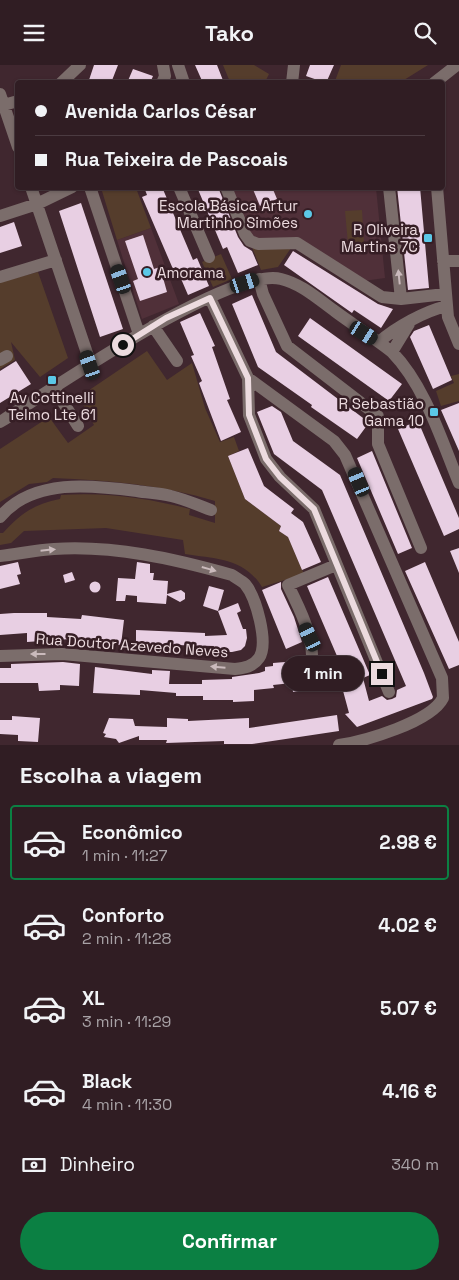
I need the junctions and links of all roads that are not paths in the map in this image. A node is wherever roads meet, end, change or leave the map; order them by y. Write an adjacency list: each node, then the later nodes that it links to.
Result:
1 (80, 65): 6 (street)
2 (164, 65): 7 (street)
3 (178, 65): 8 (street)
4 (294, 65): 9 (street)
5 (457, 65): 10 (street)
6 (65, 80)
7 (163, 80)
8 (183, 80)
9 (292, 80)
10 (438, 80)
11 (15, 101): 12 (street)
12 (1, 102): 13 (street)
13 (15, 139)
14 (32, 190): 21 (street)
15 (66, 190): 21 (street)
16 (91, 190): 34 (street)
17 (180, 190): 23 (street)
18 (227, 190): 30 (street)
19 (389, 190): 30 (street, one-way to 19)
20 (437, 190): 25 (street)
21 (37, 204): 22 (street); 24 (street)
22 (0, 216)
23 (209, 257)
24 (56, 260): 27 (street); 39 (street)
25 (442, 261): 26 (street); 31 (street)
26 (459, 261)
27 (0, 277)
28 (259, 279): 29 (street); 35 (street); 47 (street)
29 (210, 298): 33 (street); 40 (street)
30 (401, 299): 31 (street)
31 (446, 300): 32 (street); 36 (street)
32 (410, 323): 35 (street); 37 (street)
33 (153, 326): 34 (street); 38 (street)
34 (139, 334): 39 (street)
35 (379, 342): 37 (street)
36 (459, 344)
37 (392, 351): 44 (street)
38 (177, 361)
39 (90, 365): 41 (street)
40 (248, 378): 49 (street); 53 (street)
41 (54, 388): 42 (street); 43 (street)
42 (0, 422)
43 (78, 425)
44 (459, 483)
45 (211, 510): 46 (street)
46 (0, 517)
47 (421, 548)
48 (0, 556): 50 (street, Rua Doutor Azevedo Neves, one-way to 50)
49 (336, 565): 51 (street); 52 (street)
50 (0, 656)
51 (312, 664)
52 (389, 692)
53 (339, 745)

